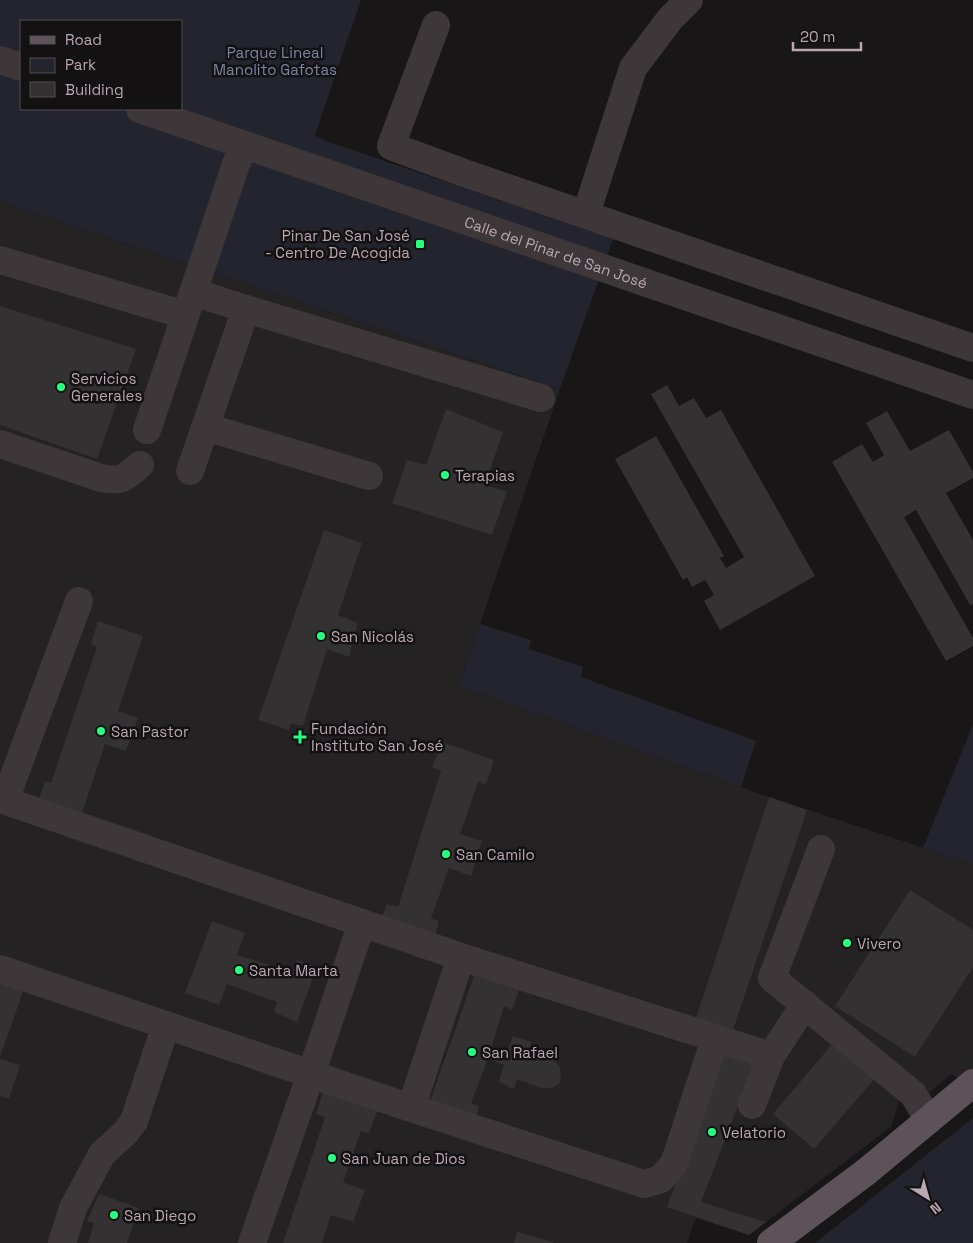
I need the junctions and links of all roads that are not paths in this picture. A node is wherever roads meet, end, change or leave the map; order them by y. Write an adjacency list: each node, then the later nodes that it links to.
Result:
1 (689, 0): 8 (street)
2 (436, 24): 7 (street)
3 (0, 60): 4 (street)
4 (20, 67)
5 (143, 110): 6 (street, Calle del Pinar de San José)
6 (244, 145): 9 (street, Calle del Pinar de San José); 11 (street)
7 (464, 173): 8 (street); 9 (street)
8 (586, 214): 13 (street)
9 (452, 216): 14 (street, Calle del Pinar de San José)
10 (0, 260): 11 (street)
11 (189, 303): 12 (street); 17 (street)
12 (246, 309): 15 (street); 16 (street)
13 (973, 348)
14 (973, 395)
15 (541, 398)
16 (206, 427): 20 (street); 21 (street)
17 (147, 430)
18 (0, 444): 19 (street)
19 (140, 465)
20 (190, 471)
21 (369, 476)
22 (79, 601): 23 (street)
23 (3, 799): 25 (street)
24 (821, 849): 28 (street)
25 (362, 923): 26 (street); 32 (street)
26 (461, 957): 30 (street); 35 (street)
27 (0, 969): 29 (street)
28 (805, 1004): 31 (street); 36 (street)
29 (166, 1025): 32 (street); 37 (street)
30 (715, 1039): 31 (street); 35 (street)
31 (770, 1056): 34 (street)
32 (311, 1074): 35 (street); 38 (street)
33 (973, 1083): 36 (main road)
34 (752, 1105)
35 (411, 1108)
36 (929, 1120): 39 (main road)
37 (62, 1243)
38 (252, 1243)
39 (771, 1243)

